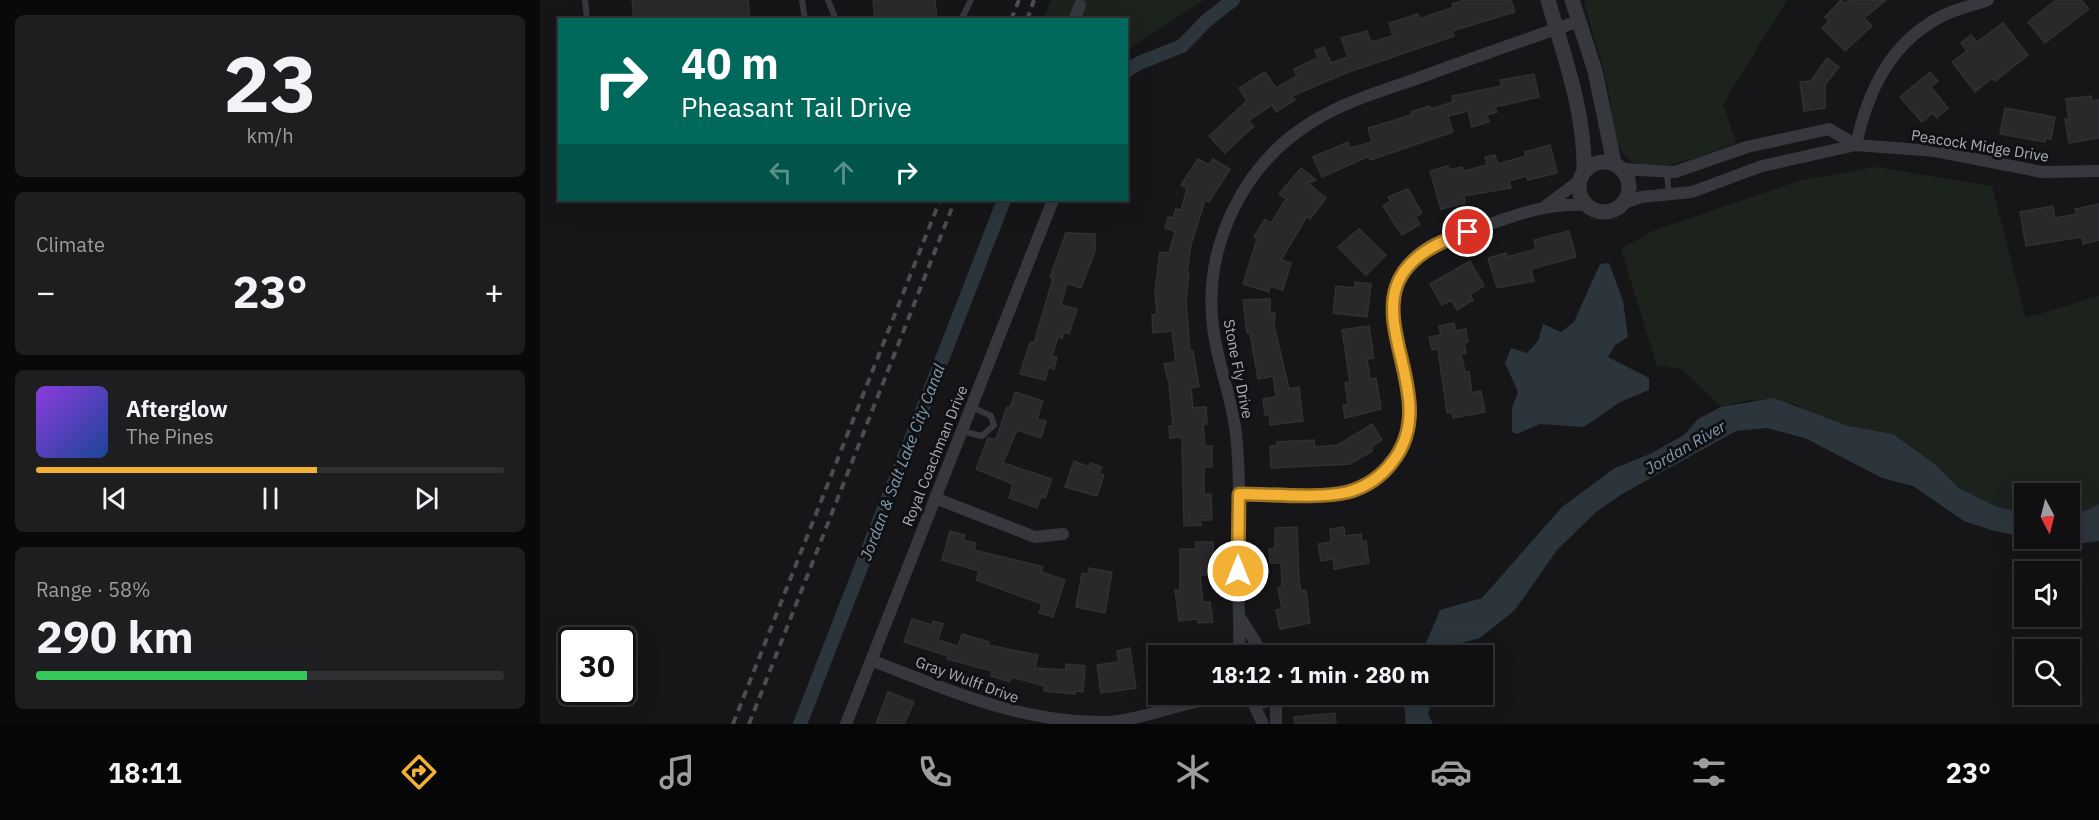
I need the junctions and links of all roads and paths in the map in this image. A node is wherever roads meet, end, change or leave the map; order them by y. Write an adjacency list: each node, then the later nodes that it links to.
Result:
1 (585, 0): 9 (lane)
2 (802, 0): 10 (lane)
3 (828, 0): 11 (lane)
4 (971, 0): 12 (lane)
5 (1548, 0): 15 (street)
6 (1572, 0): 14 (street)
7 (1988, 0): 16 (street)
8 (1080, 5): 13 (street)
9 (587, 18)
10 (805, 18)
11 (835, 18)
12 (963, 18)
13 (1075, 18)
14 (1579, 21): 15 (street, Stone Fly Drive); 17 (street)
15 (1557, 28): 20 (street); 28 (street, Stone Fly Drive)
16 (1856, 145): 18 (street, Peacock Midge Drive); 19 (street, Peacock Midge Drive); 21 (street, Peacock Midge Drive)
17 (1618, 166): 19 (street, Peacock Midge Drive); 20 (street); 23 (street)
18 (2099, 171)
19 (1667, 173): 21 (lane)
20 (1581, 176): 24 (street); 25 (street)
21 (1669, 196): 23 (street, Peacock Midge Drive)
22 (1053, 201): 26 (street, Royal Coachman Drive)
23 (1624, 203): 24 (street)
24 (1587, 205): 25 (street)
25 (1547, 206): 28 (street)
26 (971, 406): 27 (street, Royal Coachman Drive); 27 (lane)
27 (962, 431): 29 (street, Royal Coachman Drive)
28 (1239, 494): 31 (street, Stone Fly Drive)
29 (935, 498): 30 (street); 34 (street, Royal Coachman Drive)
30 (1063, 534)
31 (1241, 619): 32 (street, Stone Fly Drive); 33 (street, Stone Fly Drive)
32 (1240, 645)
33 (1257, 645)
34 (871, 660): 38 (street, Gray Wulff Drive); 39 (street, Royal Coachman Drive)
35 (1178, 705): 38 (street, Gray Wulff Drive)
36 (1251, 705): 40 (street)
37 (1277, 705): 41 (street)
38 (1038, 722)
39 (846, 724)
40 (1263, 724)
41 (1276, 724)

